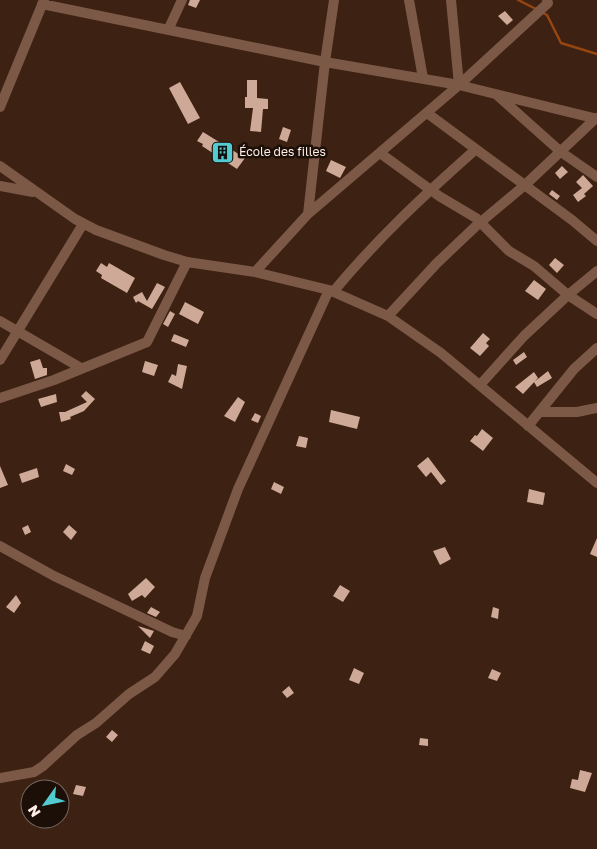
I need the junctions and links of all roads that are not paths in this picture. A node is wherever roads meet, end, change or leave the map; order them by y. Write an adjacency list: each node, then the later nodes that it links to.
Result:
1 (182, 0): 7 (street)
2 (334, 0): 8 (street)
3 (409, 0): 9 (street)
4 (451, 0): 10 (street)
5 (549, 1): 10 (street)
6 (43, 2): 7 (street); 12 (street)
7 (169, 28): 8 (street)
8 (325, 62): 9 (street); 24 (street)
9 (423, 78): 10 (street)
10 (459, 85): 11 (street); 13 (street)
11 (494, 93): 14 (street); 16 (street)
12 (0, 106)
13 (427, 113): 15 (street); 17 (street)
14 (596, 119): 16 (street)
15 (475, 150): 20 (street); 22 (street)
16 (561, 152): 19 (street); 20 (street)
17 (380, 153): 22 (street); 24 (street)
18 (0, 166): 23 (street)
19 (597, 177)
20 (525, 185): 25 (street); 27 (street)
21 (0, 186): 23 (street)
22 (431, 189): 25 (street); 31 (street)
23 (38, 193): 26 (street)
24 (308, 214): 30 (street)
25 (481, 221): 32 (street); 34 (street)
26 (83, 224): 28 (street); 36 (street)
27 (597, 241)
28 (187, 262): 30 (street); 39 (street)
29 (597, 270): 32 (street)
30 (255, 272): 31 (street)
31 (331, 291): 34 (street); 47 (street)
32 (568, 296): 33 (street); 40 (street)
33 (597, 314)
34 (388, 316): 40 (street)
35 (0, 321): 36 (street)
36 (17, 330): 38 (street); 39 (street)
37 (597, 348): 43 (street)
38 (0, 360)
39 (81, 368): 41 (street)
40 (480, 385): 44 (street)
41 (0, 398)
42 (597, 408): 43 (street)
43 (540, 412): 44 (street)
44 (528, 426): 45 (street)
45 (597, 483)
46 (0, 546): 47 (street)
47 (186, 636): 48 (street)
48 (0, 778)

